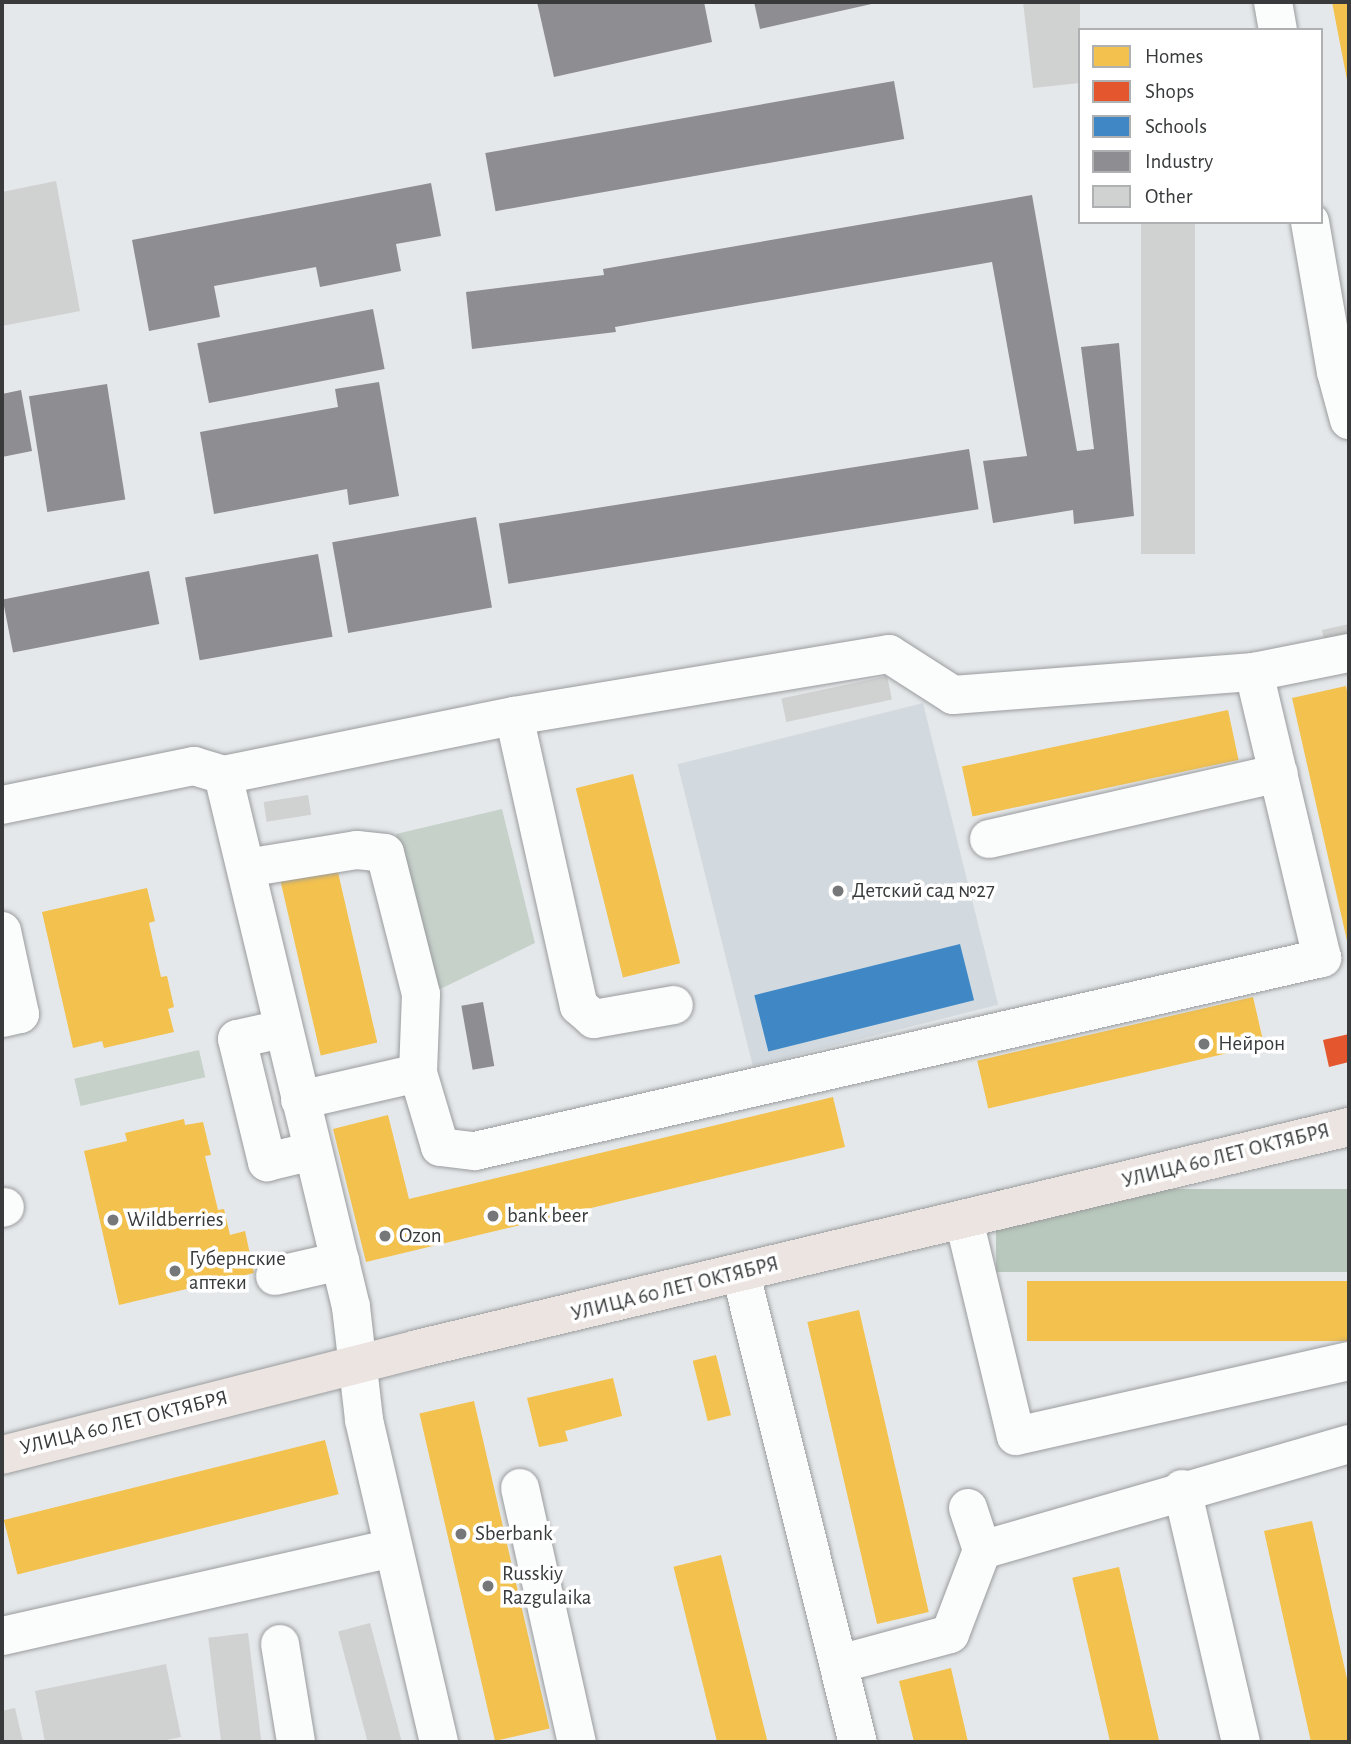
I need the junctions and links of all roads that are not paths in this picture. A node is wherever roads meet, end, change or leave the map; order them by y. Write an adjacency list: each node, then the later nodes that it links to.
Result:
1 (1273, 2): 2 (street)
2 (1278, 28)
3 (1310, 224): 4 (street)
4 (1343, 370): 5 (street)
5 (1349, 420)
6 (1349, 653): 7 (street)
7 (1254, 672): 8 (street); 9 (street)
8 (514, 716): 10 (street); 15 (street)
9 (1279, 773): 12 (street); 18 (street)
10 (223, 775): 11 (street); 13 (street)
11 (2, 805)
12 (989, 839)
13 (246, 868): 17 (street); 18 (street)
14 (3, 945): 16 (street)
15 (674, 1004)
16 (2, 1018)
17 (282, 1029): 19 (street); 21 (street)
18 (418, 1073): 19 (street)
19 (300, 1100): 21 (street)
20 (1349, 1126): 22 (main road, УЛИЦА 60 ЛЕТ ОКТЯБРЯ)
21 (313, 1151): 23 (street)
22 (964, 1220): 24 (main road, УЛИЦА 60 ЛЕТ ОКТЯБРЯ); 26 (street)
23 (340, 1261): 25 (street); 27 (street)
24 (741, 1274): 27 (main road, УЛИЦА 60 ЛЕТ ОКТЯБРЯ); 37 (street)
25 (275, 1276)
26 (1349, 1361)
27 (358, 1364): 29 (main road, УЛИЦА 60 ЛЕТ ОКТЯБРЯ); 33 (street)
28 (1348, 1448): 31 (street)
29 (2, 1455)
30 (520, 1488): 40 (street)
31 (1182, 1489): 34 (street); 42 (street)
32 (968, 1508): 34 (street)
33 (393, 1548): 35 (street); 39 (street)
34 (982, 1550): 37 (street)
35 (2, 1636)
36 (280, 1644): 38 (street)
37 (839, 1664): 41 (street)
38 (296, 1742)
39 (439, 1742)
40 (577, 1742)
41 (858, 1742)
42 (1241, 1742)

